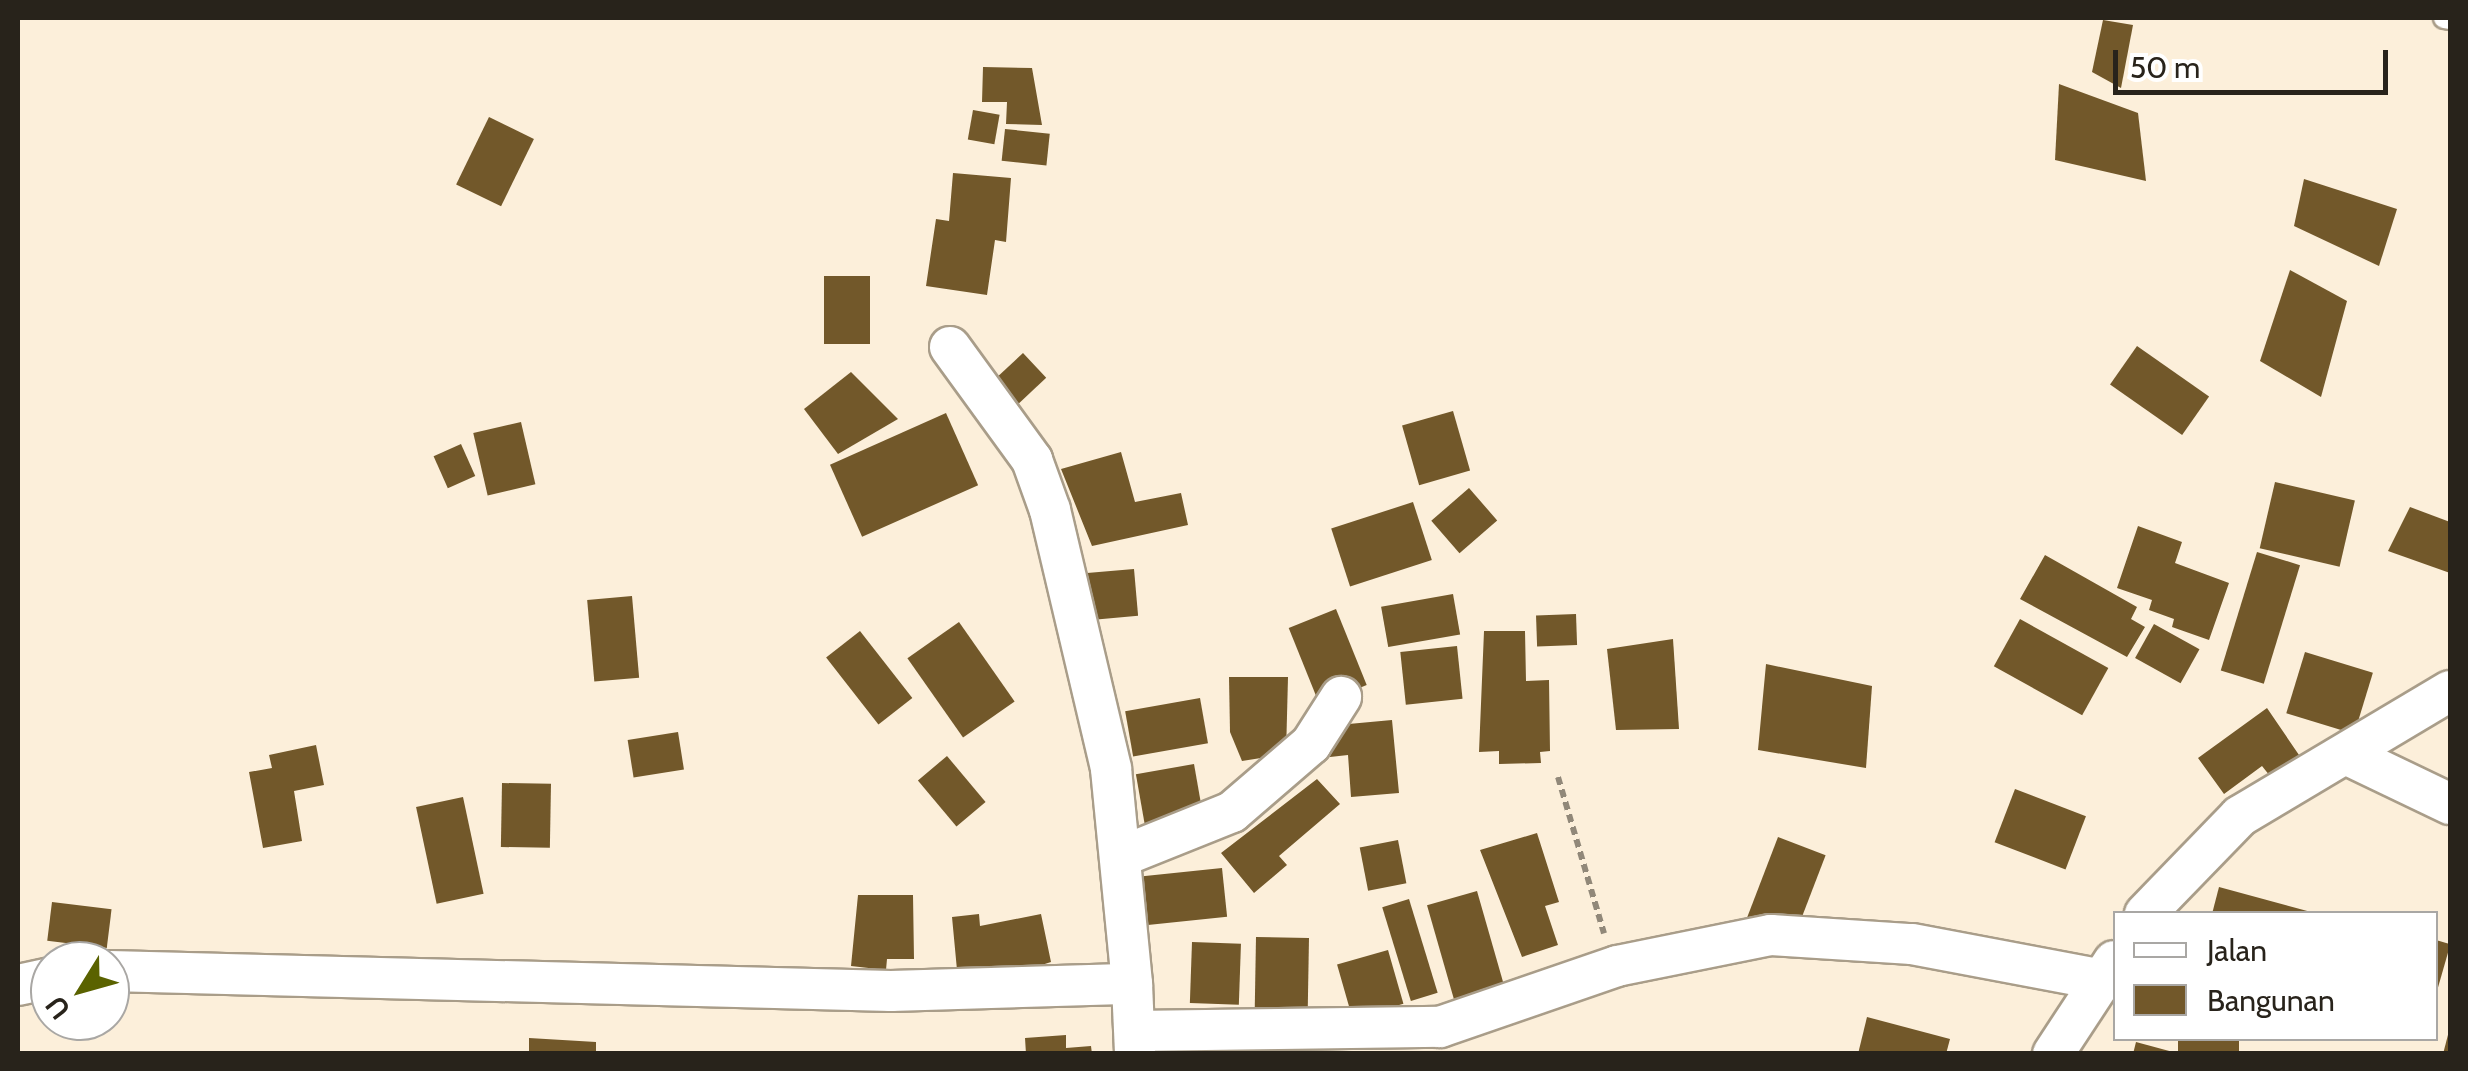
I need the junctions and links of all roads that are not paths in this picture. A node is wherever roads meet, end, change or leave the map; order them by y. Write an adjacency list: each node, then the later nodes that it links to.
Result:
1 (950, 346): 6 (street)
2 (2450, 691): 4 (street)
3 (1341, 697): 6 (street)
4 (2350, 756): 5 (street); 7 (street)
5 (2450, 804)
6 (1125, 855): 10 (street)
7 (2147, 911)
8 (2109, 969): 11 (street); 12 (street)
9 (130, 972): 10 (street)
10 (1132, 984): 11 (street)
11 (1135, 1042)
12 (2053, 1054)

